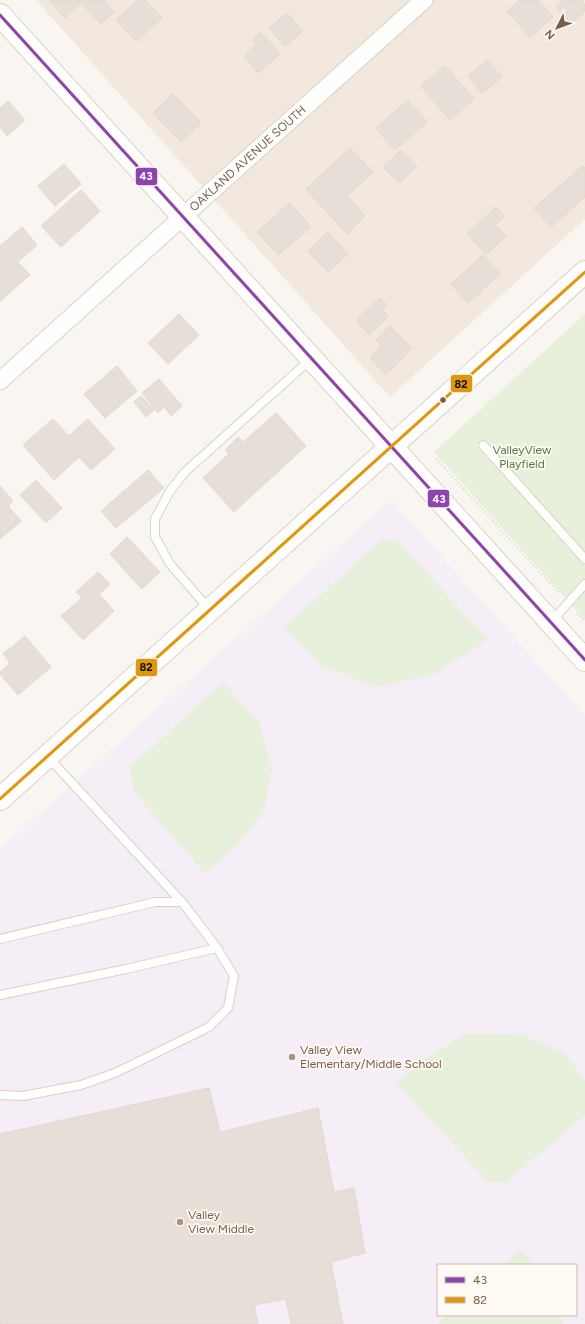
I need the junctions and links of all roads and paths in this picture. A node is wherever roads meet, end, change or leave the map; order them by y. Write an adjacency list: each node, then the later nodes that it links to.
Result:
1 (424, 0): 3 (street, OAKLAND AVENUE SOUTH)
2 (0, 15): 3 (street)
3 (183, 217): 5 (street); 6 (street, OAKLAND AVENUE SOUTH)
4 (585, 272): 8 (street)
5 (312, 358): 8 (street); 13 (lane)
6 (0, 381)
7 (484, 445): 10 (lane)
8 (392, 446): 13 (street); 15 (street)
9 (436, 459): 12 (path)
10 (585, 559)
11 (585, 584): 12 (lane)
12 (568, 603): 14 (path); 15 (lane)
13 (210, 610): 17 (street)
14 (585, 621)
15 (551, 622): 16 (street)
16 (585, 660)
17 (48, 756): 18 (street); 19 (lane)
18 (0, 799)
19 (182, 902): 20 (lane); 21 (lane)
20 (0, 939)
21 (217, 948): 22 (lane); 23 (lane)
22 (0, 995)
23 (0, 1095)

